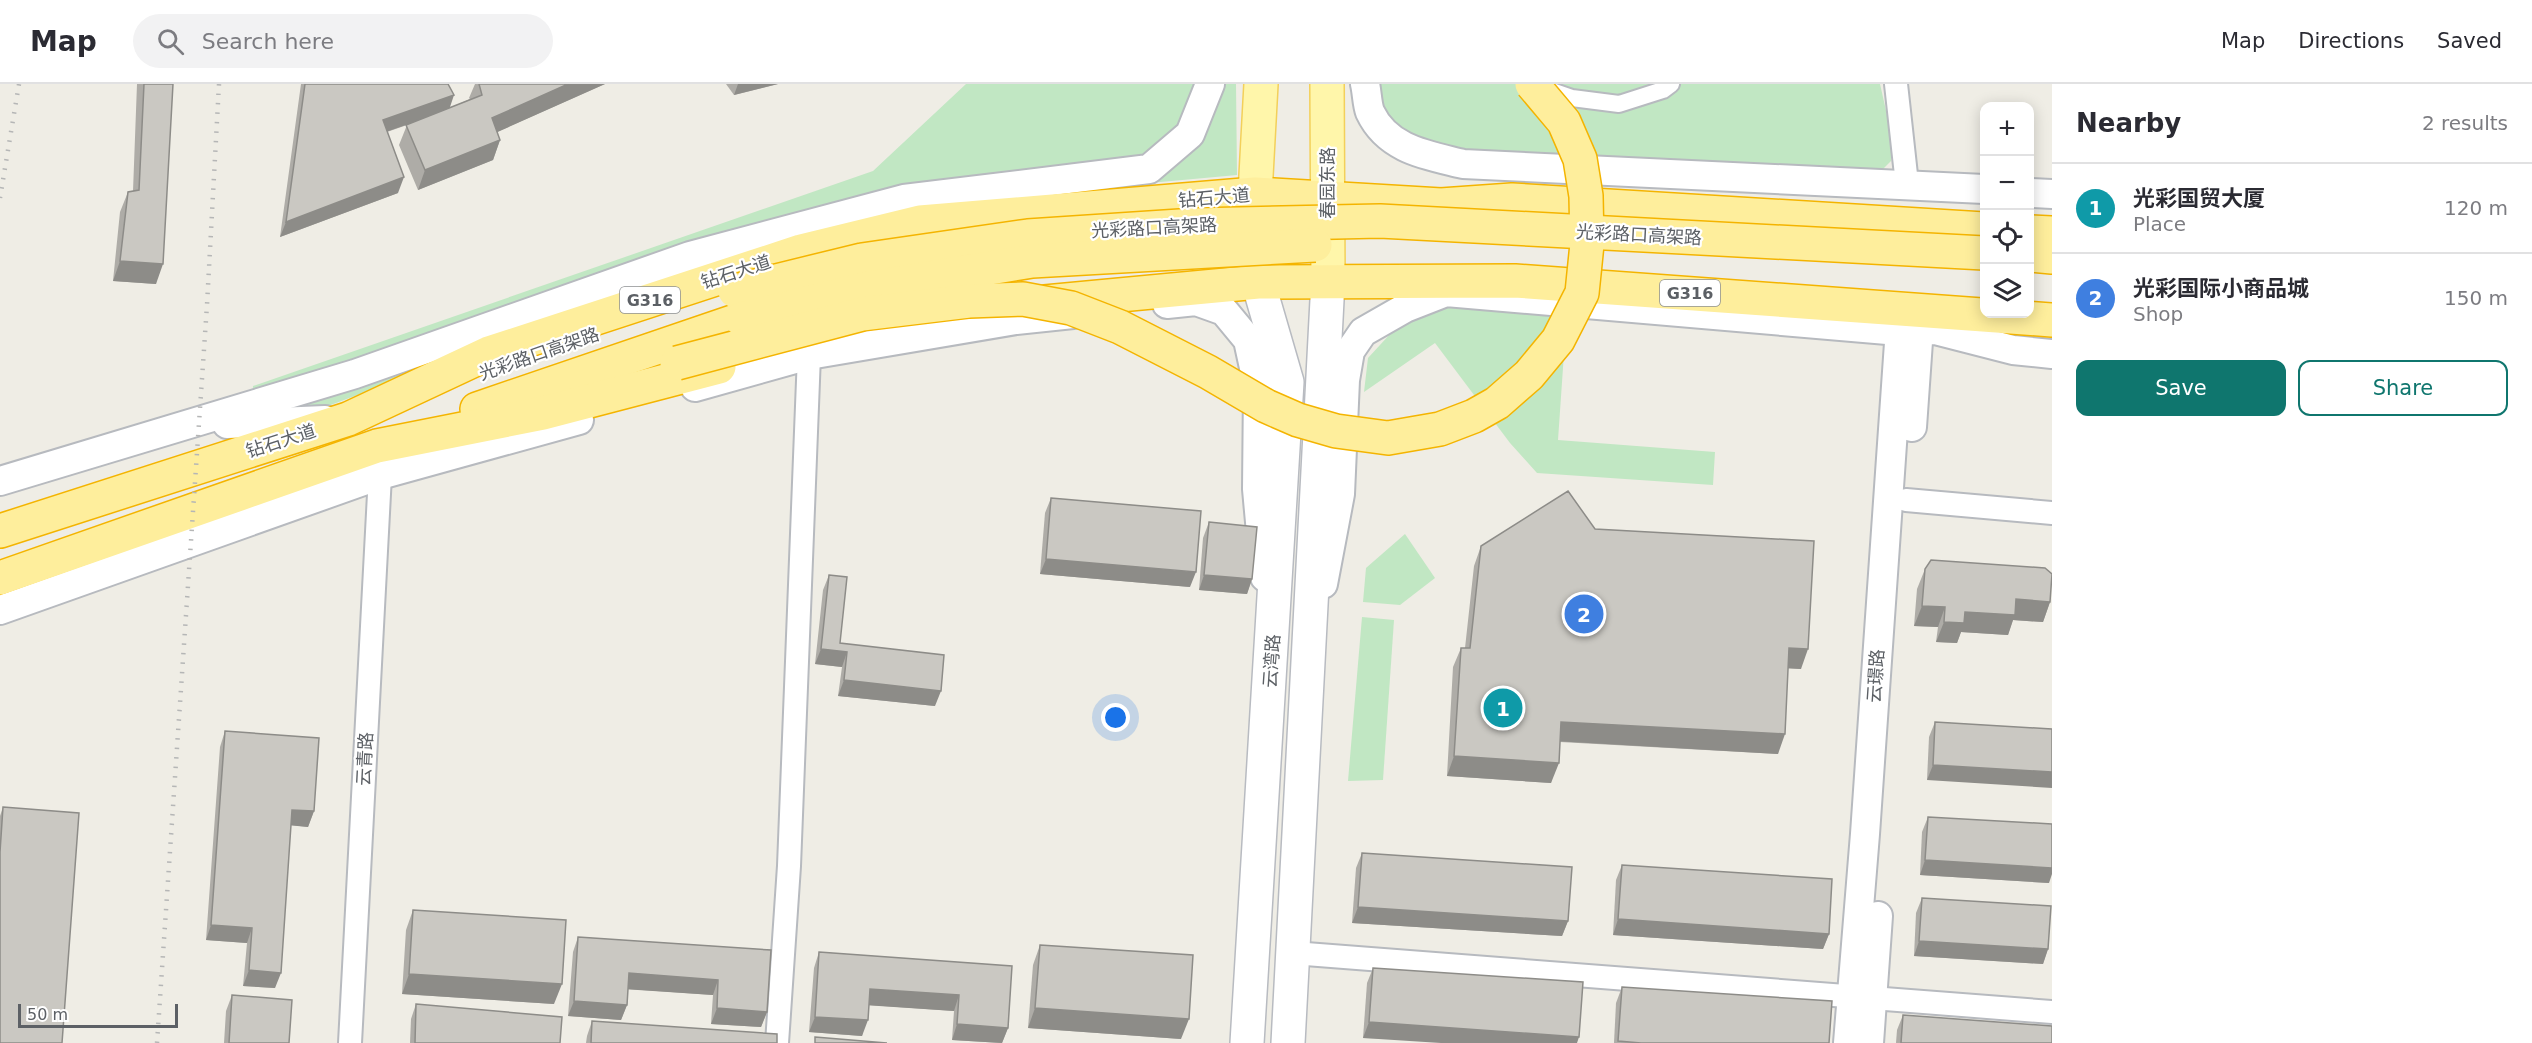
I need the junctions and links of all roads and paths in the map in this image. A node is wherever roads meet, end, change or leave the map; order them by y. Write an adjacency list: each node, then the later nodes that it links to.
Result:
1 (1210, 84): 10 (street)
2 (1261, 84): 14 (main road)
3 (1327, 84): 16 (main road, 春园东路)
4 (1365, 84): 8 (street)
5 (1531, 84): 6 (street); 38 (highway, bridge)
6 (1671, 84)
7 (1896, 84): 11 (street)
8 (1464, 164): 9 (street); 17 (street)
9 (1846, 181): 11 (street); 18 (street)
10 (1022, 184): 19 (street); 40 (street)
11 (1907, 184): 12 (street)
12 (1980, 189)
13 (2034, 193): 15 (street)
14 (1255, 194): 16 (highway, 钻石大道 / G316); 19 (highway, 钻石大道 / G316); 30 (main road)
15 (2052, 194)
16 (1329, 197): 17 (highway, G316); 29 (main road, 春园东路)
17 (1556, 202): 18 (highway, G316)
18 (1736, 213): 20 (highway, G316)
19 (920, 222): 39 (highway, 钻石大道 / G316)
20 (1980, 229)
21 (2034, 232): 22 (highway)
22 (2052, 233)
23 (1980, 253): 31 (highway, 光彩路口高架路, bridge)
24 (2034, 255): 25 (highway)
25 (2052, 257)
26 (1980, 275): 31 (highway, 光彩路口高架路, bridge)
27 (2034, 278): 28 (highway)
28 (2052, 279)
29 (1328, 281): 30 (highway, 钻石大道 / G316); 34 (highway, G316); 49 (main road, 云湾路)
30 (1258, 282): 35 (highway, 钻石大道 / G316); 48 (main road, 云湾路)
31 (738, 305): 38 (highway, 光彩路口高架路); 39 (highway, 光彩路口高架路)
32 (2049, 320): 34 (highway, G316)
33 (1016, 321): 35 (street); 37 (street); 48 (street)
34 (1915, 322): 36 (street); 43 (street, 云璟路); 49 (street); 51 (street, 云璟路)
35 (852, 330): 41 (highway, 钻石大道 / G316)
36 (2052, 354)
37 (809, 355): 41 (street); 54 (street)
38 (490, 404): 41 (highway, 光彩路口高架路)
39 (348, 419): 40 (street); 45 (highway, 钻石大道 / G316)
40 (184, 426): 42 (street)
41 (379, 461): 46 (highway, 钻石大道 / G316); 47 (street); 53 (street, 云青路)
42 (0, 481)
43 (1906, 500): 44 (street); 51 (street, 云璟路)
44 (2052, 513)
45 (0, 531)
46 (0, 578)
47 (0, 610)
48 (1272, 660): 55 (main road, 云湾路)
49 (1309, 663): 50 (main road, 云湾路)
50 (1293, 952): 51 (street); 56 (main road, 云湾路)
51 (1862, 997): 52 (street); 57 (street, 云璟路); 58 (street, 云璟路)
52 (2052, 1012)
53 (350, 1043)
54 (777, 1043)
55 (1247, 1043)
56 (1288, 1043)
57 (1848, 1043)
58 (1869, 1043)

